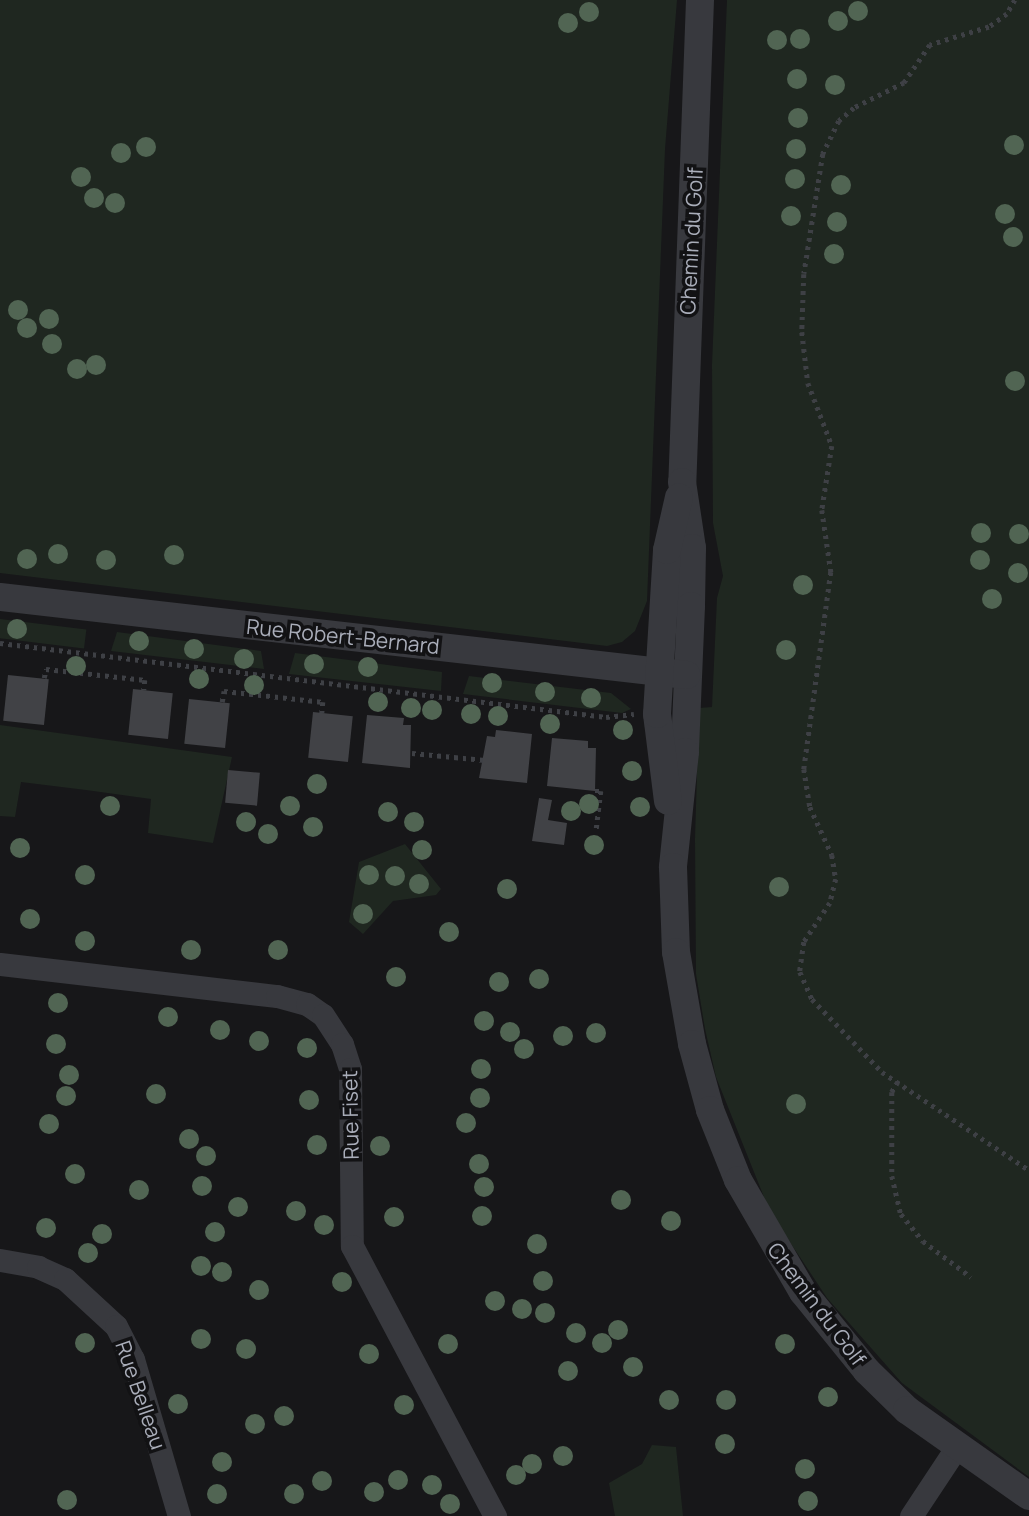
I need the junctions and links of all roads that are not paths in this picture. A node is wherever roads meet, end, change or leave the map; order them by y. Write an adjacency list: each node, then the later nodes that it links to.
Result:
1 (700, 0): 3 (street, Chemin du Golf)
2 (0, 597): 3 (street, Rue Robert-Bernard)
3 (673, 673): 6 (street, Chemin du Golf)
4 (0, 964): 9 (street, Rue Fiset)
5 (0, 1260): 8 (street, Rue Belleau)
6 (956, 1448): 7 (street, Chemin du Golf); 10 (street)
7 (1029, 1496)
8 (179, 1516)
9 (495, 1516)
10 (911, 1516)

